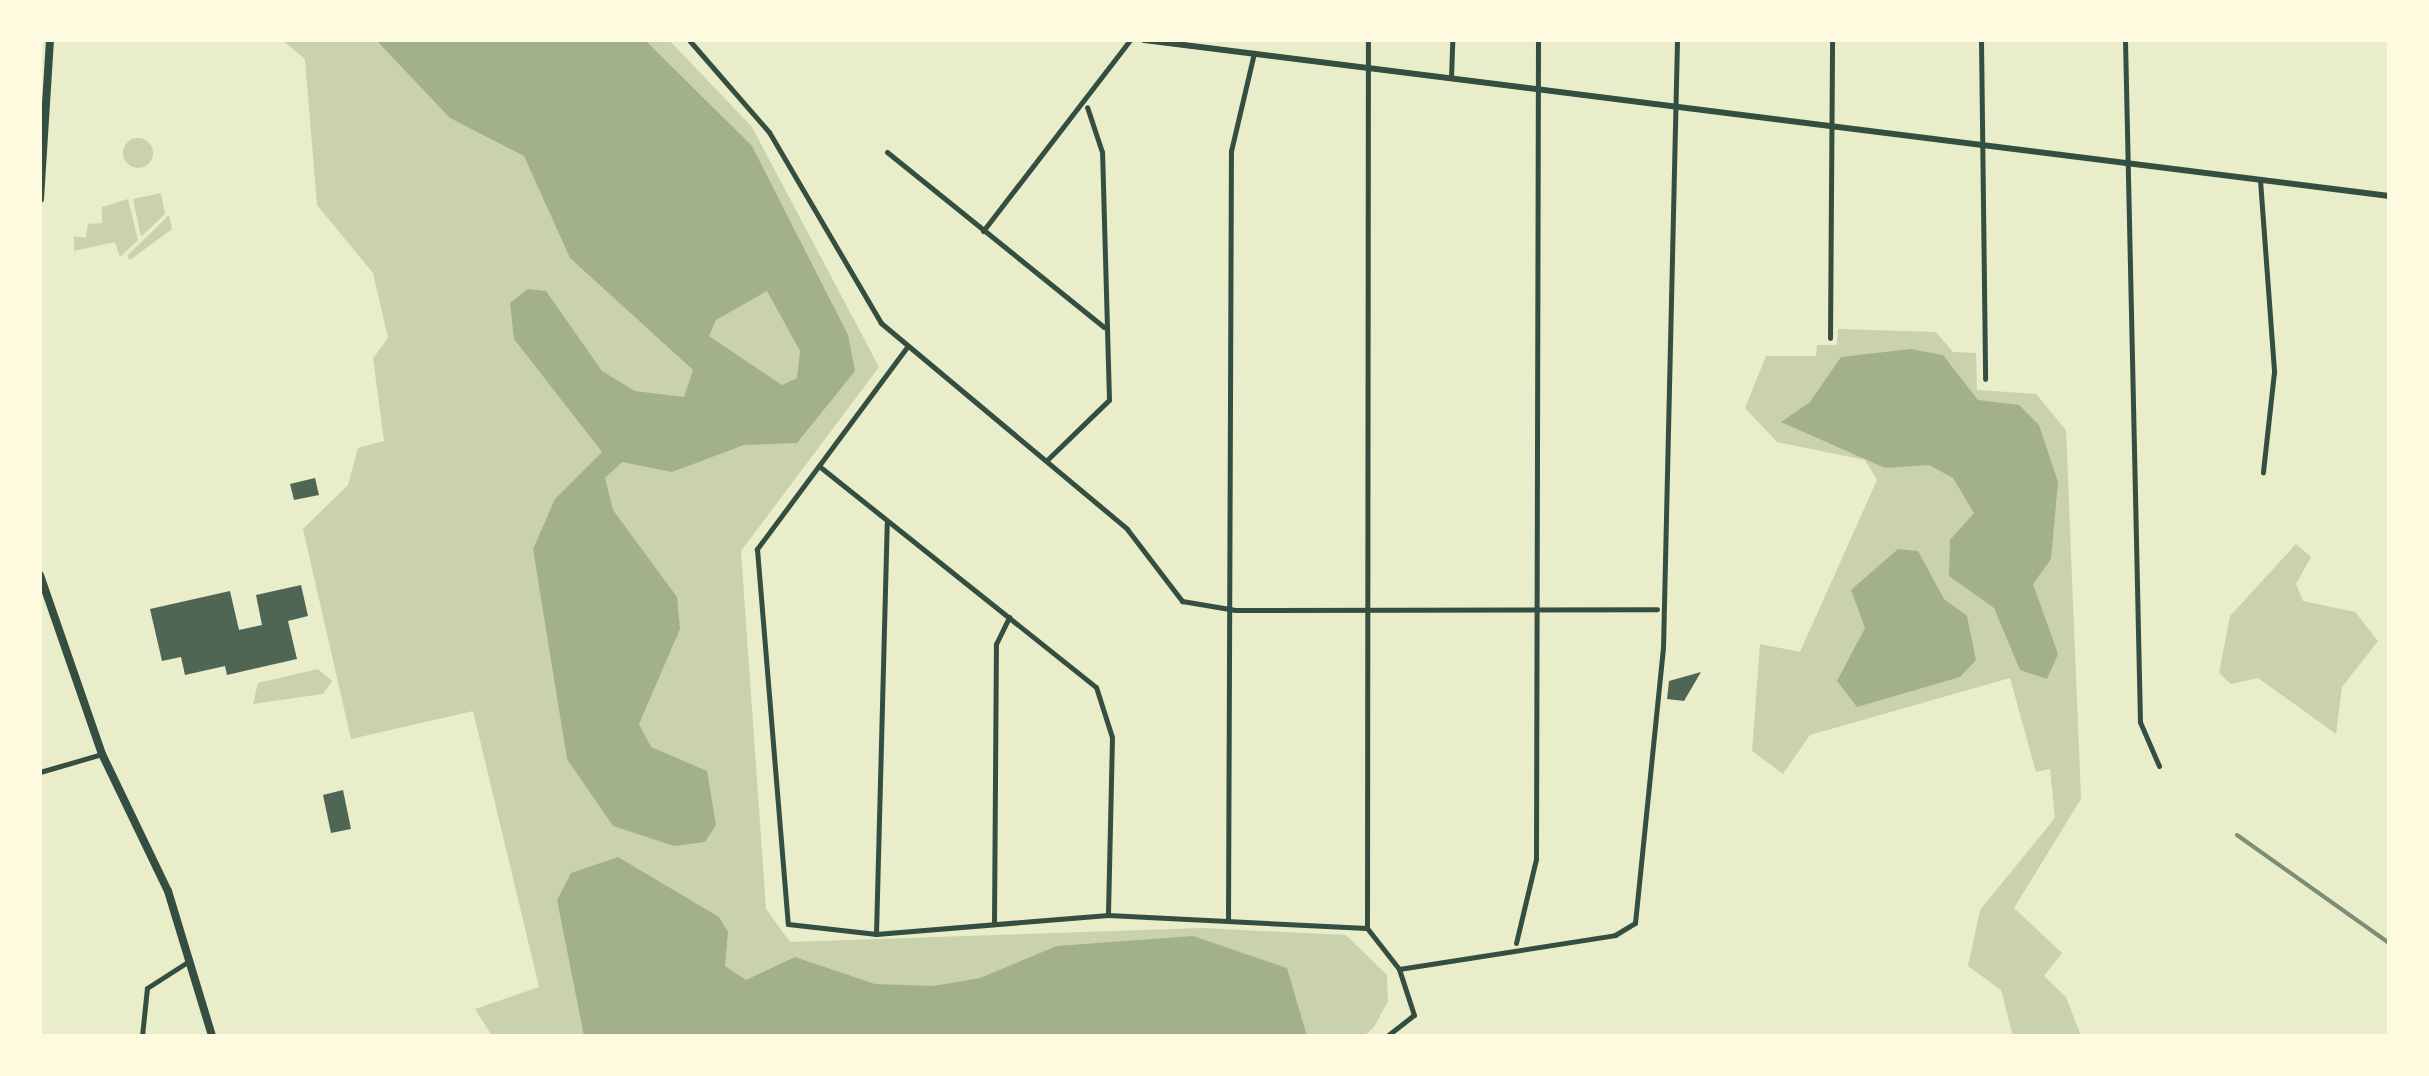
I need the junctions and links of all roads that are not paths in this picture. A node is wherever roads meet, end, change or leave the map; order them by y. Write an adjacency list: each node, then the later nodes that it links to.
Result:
1 (50, 40): 26 (main road)
2 (689, 40): 30 (street)
3 (1130, 40): 18 (street)
4 (1144, 40): 13 (street)
5 (1236, 40): 13 (street)
6 (1368, 40): 15 (street)
7 (1452, 40): 16 (street)
8 (1538, 40): 17 (street)
9 (1676, 40): 19 (street)
10 (1832, 40): 20 (street)
11 (1981, 40): 21 (street)
12 (2125, 40): 23 (street)
13 (1235, 50): 14 (street)
14 (1254, 53): 15 (street); 40 (street)
15 (1368, 68): 16 (street); 38 (street)
16 (1452, 78): 17 (street)
17 (1536, 88): 19 (street); 37 (street)
18 (1086, 107): 27 (street); 28 (street)
19 (1675, 107): 20 (street); 39 (street)
20 (1834, 126): 21 (street); 29 (street)
21 (1981, 145): 23 (street); 31 (street)
22 (887, 152): 27 (street)
23 (2126, 164): 24 (street); 43 (street)
24 (2260, 180): 25 (street); 34 (street)
25 (2389, 196)
26 (40, 199)
27 (984, 232): 28 (street)
28 (1104, 327): 32 (street)
29 (1830, 338)
30 (907, 347): 32 (street); 33 (street)
31 (1985, 379)
32 (1046, 460): 40 (street)
33 (819, 466): 35 (street); 49 (street)
34 (2263, 472)
35 (888, 523): 41 (street); 49 (street)
36 (40, 575): 42 (main road)
37 (1534, 603): 38 (street); 39 (street); 50 (street)
38 (1373, 604): 40 (street); 48 (street)
39 (1658, 609): 50 (street)
40 (1235, 610): 46 (street)
41 (1008, 617): 45 (street); 47 (street)
42 (102, 754): 44 (street); 51 (main road)
43 (2159, 766)
44 (40, 772)
45 (1108, 915): 46 (street); 47 (street)
46 (1228, 922): 48 (street)
47 (994, 924): 49 (street)
48 (1367, 928): 52 (street)
49 (876, 934)
50 (1516, 944): 52 (street)
51 (192, 960): 53 (street); 54 (main road)
52 (1400, 969): 55 (street)
53 (142, 1036)
54 (212, 1036)
55 (1386, 1036)

